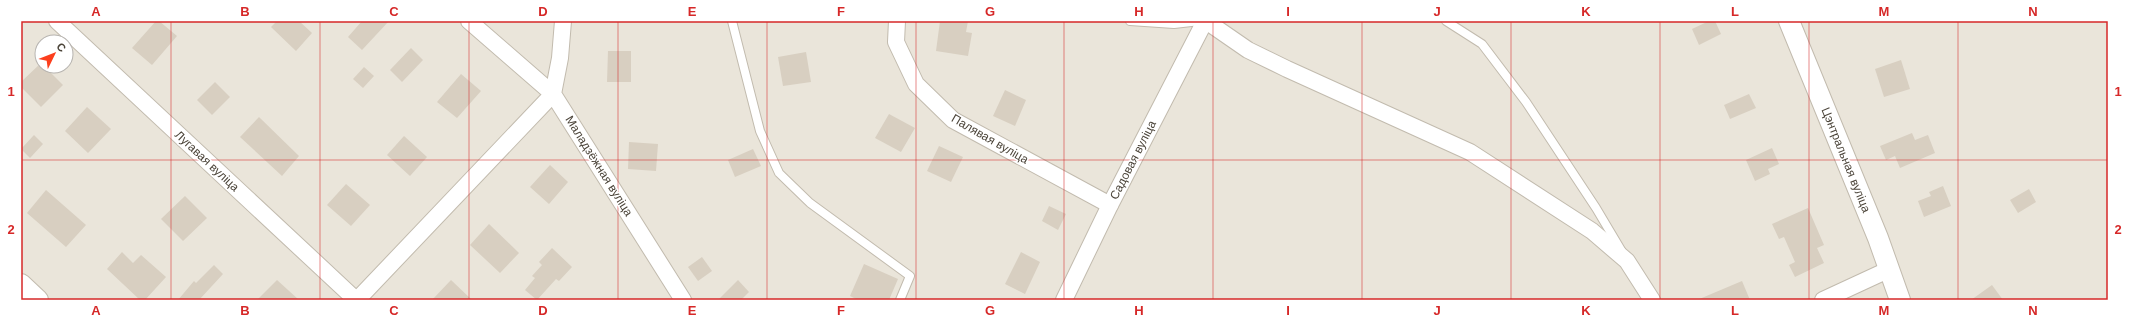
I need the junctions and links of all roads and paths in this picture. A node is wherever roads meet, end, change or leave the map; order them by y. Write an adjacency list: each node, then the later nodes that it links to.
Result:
1 (57, 21): 17 (street, Лугавая вуліца)
2 (470, 21): 11 (street, Маладзёжная вуліца)
3 (563, 21): 11 (street)
4 (732, 21): 19 (lane)
5 (897, 21): 12 (street, Палявая вуліца)
6 (1130, 21): 7 (lane)
7 (1200, 21)
8 (1206, 21): 12 (street, Садовая вуліца); 13 (street)
9 (1446, 21): 13 (lane)
10 (1789, 21): 14 (street, Цэнтральная вуліца)
11 (553, 94): 17 (street); 18 (street, Маладзёжная вуліца)
12 (1110, 205): 20 (street, Садовая вуліца)
13 (1627, 261): 21 (street)
14 (1890, 269): 22 (street); 23 (street, Цэнтральная вуліца)
15 (21, 284): 16 (street)
16 (38, 300)
17 (356, 300)
18 (683, 300)
19 (900, 300)
20 (1064, 300)
21 (1652, 300)
22 (1823, 300)
23 (1900, 300)

